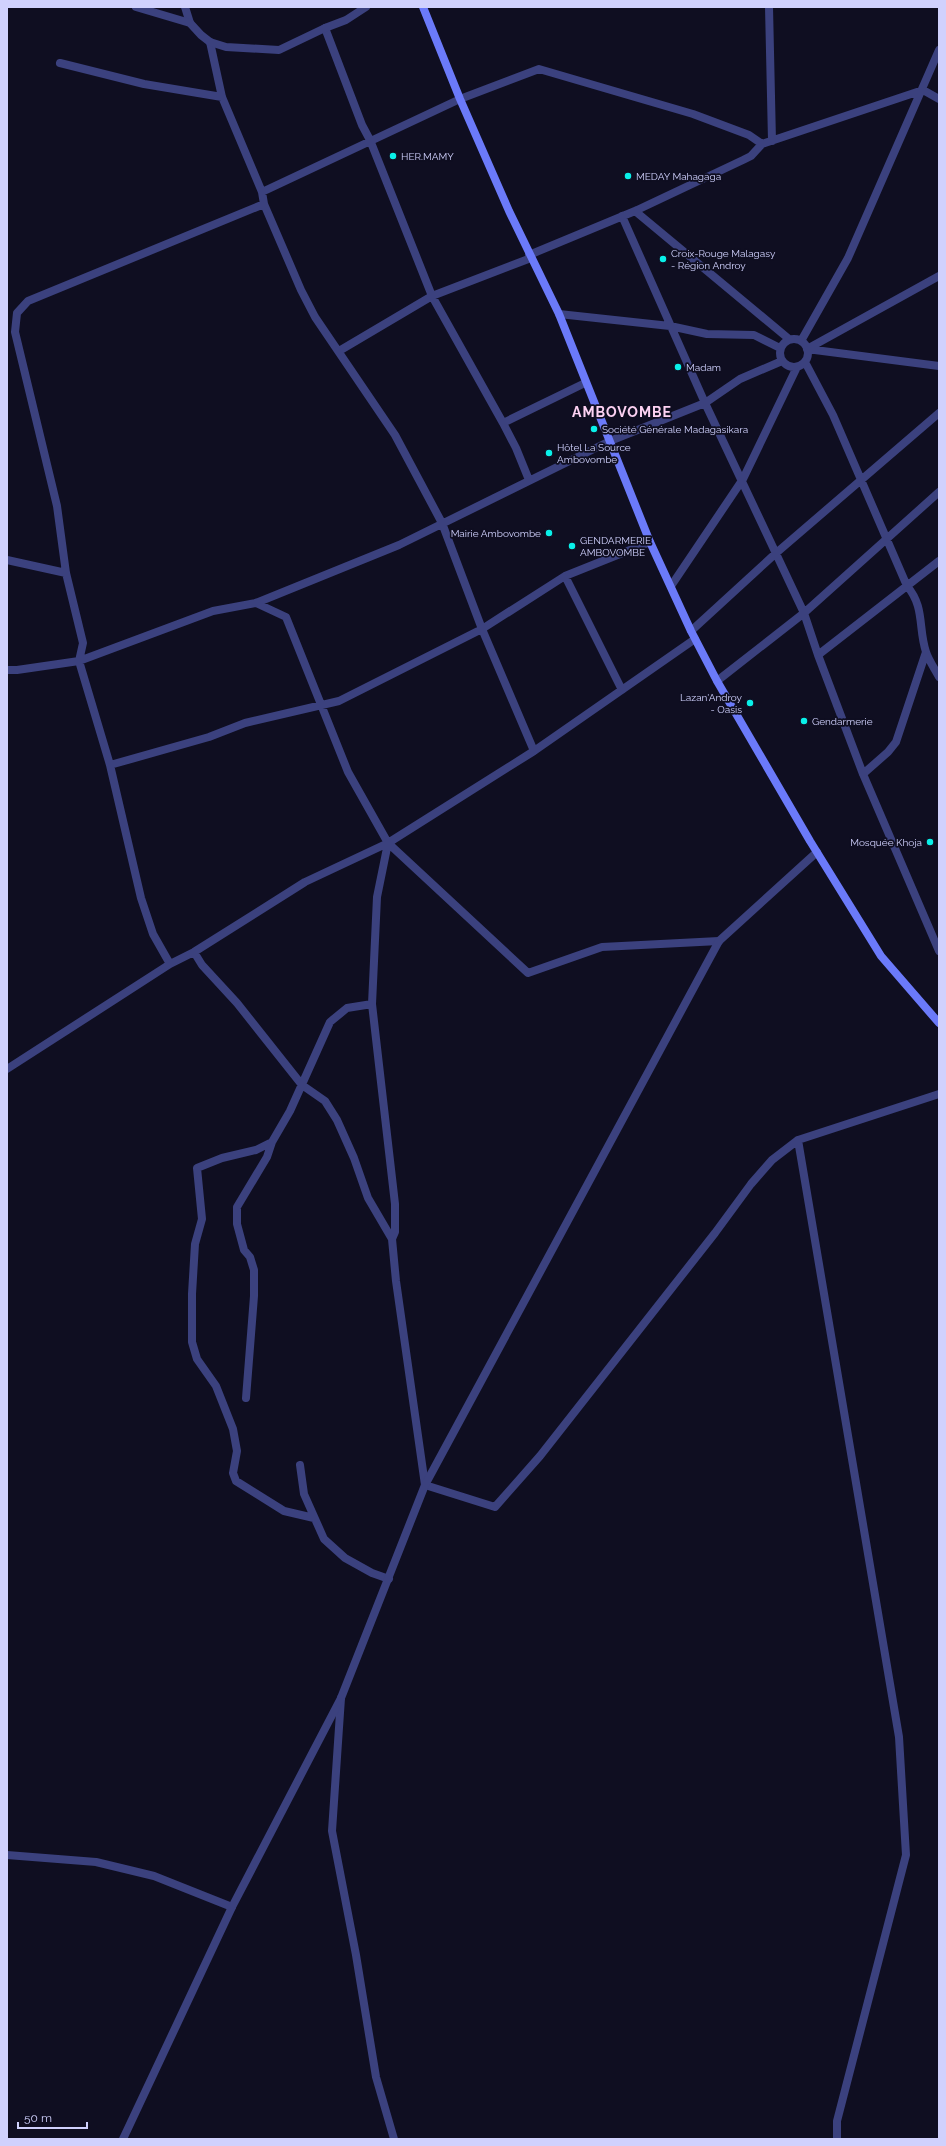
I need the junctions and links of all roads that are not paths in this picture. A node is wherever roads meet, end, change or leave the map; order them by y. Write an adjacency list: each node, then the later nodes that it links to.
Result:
1 (136, 7): 6 (street)
2 (185, 7): 6 (street)
3 (366, 7): 7 (street)
4 (423, 7): 13 (main road)
5 (769, 7): 16 (street)
6 (190, 23): 8 (street)
7 (325, 28): 8 (street); 15 (street)
8 (210, 42): 12 (street)
9 (939, 50): 11 (street)
10 (60, 63): 12 (street)
11 (923, 90): 14 (street); 16 (street); 28 (street)
12 (222, 97): 18 (street)
13 (460, 99): 15 (street); 17 (street); 22 (main road)
14 (939, 99)
15 (370, 140): 18 (street); 24 (street)
16 (772, 141): 17 (street)
17 (762, 144): 20 (street)
18 (262, 192): 19 (street)
19 (264, 204): 31 (street); 51 (street)
20 (635, 211): 21 (street); 27 (street)
21 (622, 216): 22 (street); 26 (street)
22 (530, 256): 24 (street); 25 (main road)
23 (939, 276): 30 (street)
24 (432, 296): 31 (street); 39 (street)
25 (559, 314): 26 (street); 36 (main road)
26 (670, 326): 29 (street); 37 (street)
27 (789, 339): 28 (street); 29 (street)
28 (801, 341): 30 (street)
29 (780, 348): 32 (street)
30 (807, 349): 33 (street); 34 (street)
31 (339, 351): 45 (street)
32 (782, 361): 35 (street); 37 (street)
33 (805, 362): 35 (street); 43 (street)
34 (939, 366)
35 (797, 367): 41 (street)
36 (585, 383): 39 (street); 40 (main road)
37 (705, 403): 40 (street); 41 (street)
38 (939, 413): 43 (street)
39 (503, 423): 42 (street)
40 (610, 441): 42 (street); 47 (main road)
41 (743, 479): 48 (street); 53 (street)
42 (529, 480): 45 (street)
43 (861, 482): 46 (street); 48 (street)
44 (939, 492): 46 (street)
45 (442, 522): 55 (street); 57 (street)
46 (886, 538): 54 (street); 56 (street)
47 (650, 542): 52 (street); 53 (main road)
48 (775, 554): 56 (street); 58 (street)
49 (7, 560): 51 (street)
50 (939, 561): 54 (street)
51 (66, 573): 61 (street)
52 (565, 576): 57 (street); 65 (street)
53 (671, 586): 58 (main road)
54 (906, 586): 59 (street); 60 (street)
55 (256, 603): 61 (street); 66 (street)
56 (804, 613): 60 (street); 64 (street)
57 (482, 629): 66 (street); 67 (street)
58 (693, 635): 64 (main road); 65 (street)
59 (926, 652): 63 (street); 69 (street)
60 (818, 655): 69 (street)
61 (79, 661): 62 (street); 68 (street)
62 (7, 670)
63 (939, 678)
64 (717, 681): 71 (main road)
65 (622, 690): 67 (street)
66 (322, 705): 68 (street); 70 (street)
67 (534, 751): 70 (street)
68 (110, 765): 75 (street)
69 (863, 774): 73 (street)
70 (388, 843): 72 (street); 74 (street); 76 (street)
71 (817, 852): 72 (street); 77 (main road)
72 (719, 941): 86 (street)
73 (939, 951)
74 (194, 952): 75 (street); 79 (street)
75 (170, 964): 78 (street)
76 (372, 1004): 79 (street); 83 (street)
77 (939, 1024)
78 (7, 1069)
79 (302, 1085): 82 (street); 83 (street)
80 (939, 1094): 81 (street)
81 (798, 1140): 86 (street); 94 (street)
82 (272, 1142): 84 (street); 87 (street)
83 (392, 1239): 86 (street)
84 (246, 1398)
85 (300, 1465): 87 (street)
86 (425, 1485): 88 (street)
87 (314, 1518): 88 (street)
88 (390, 1578): 89 (street)
89 (341, 1698): 91 (street); 93 (street)
90 (7, 1856): 91 (street)
91 (232, 1907): 92 (street)
92 (123, 2139)
93 (394, 2139)
94 (837, 2139)

